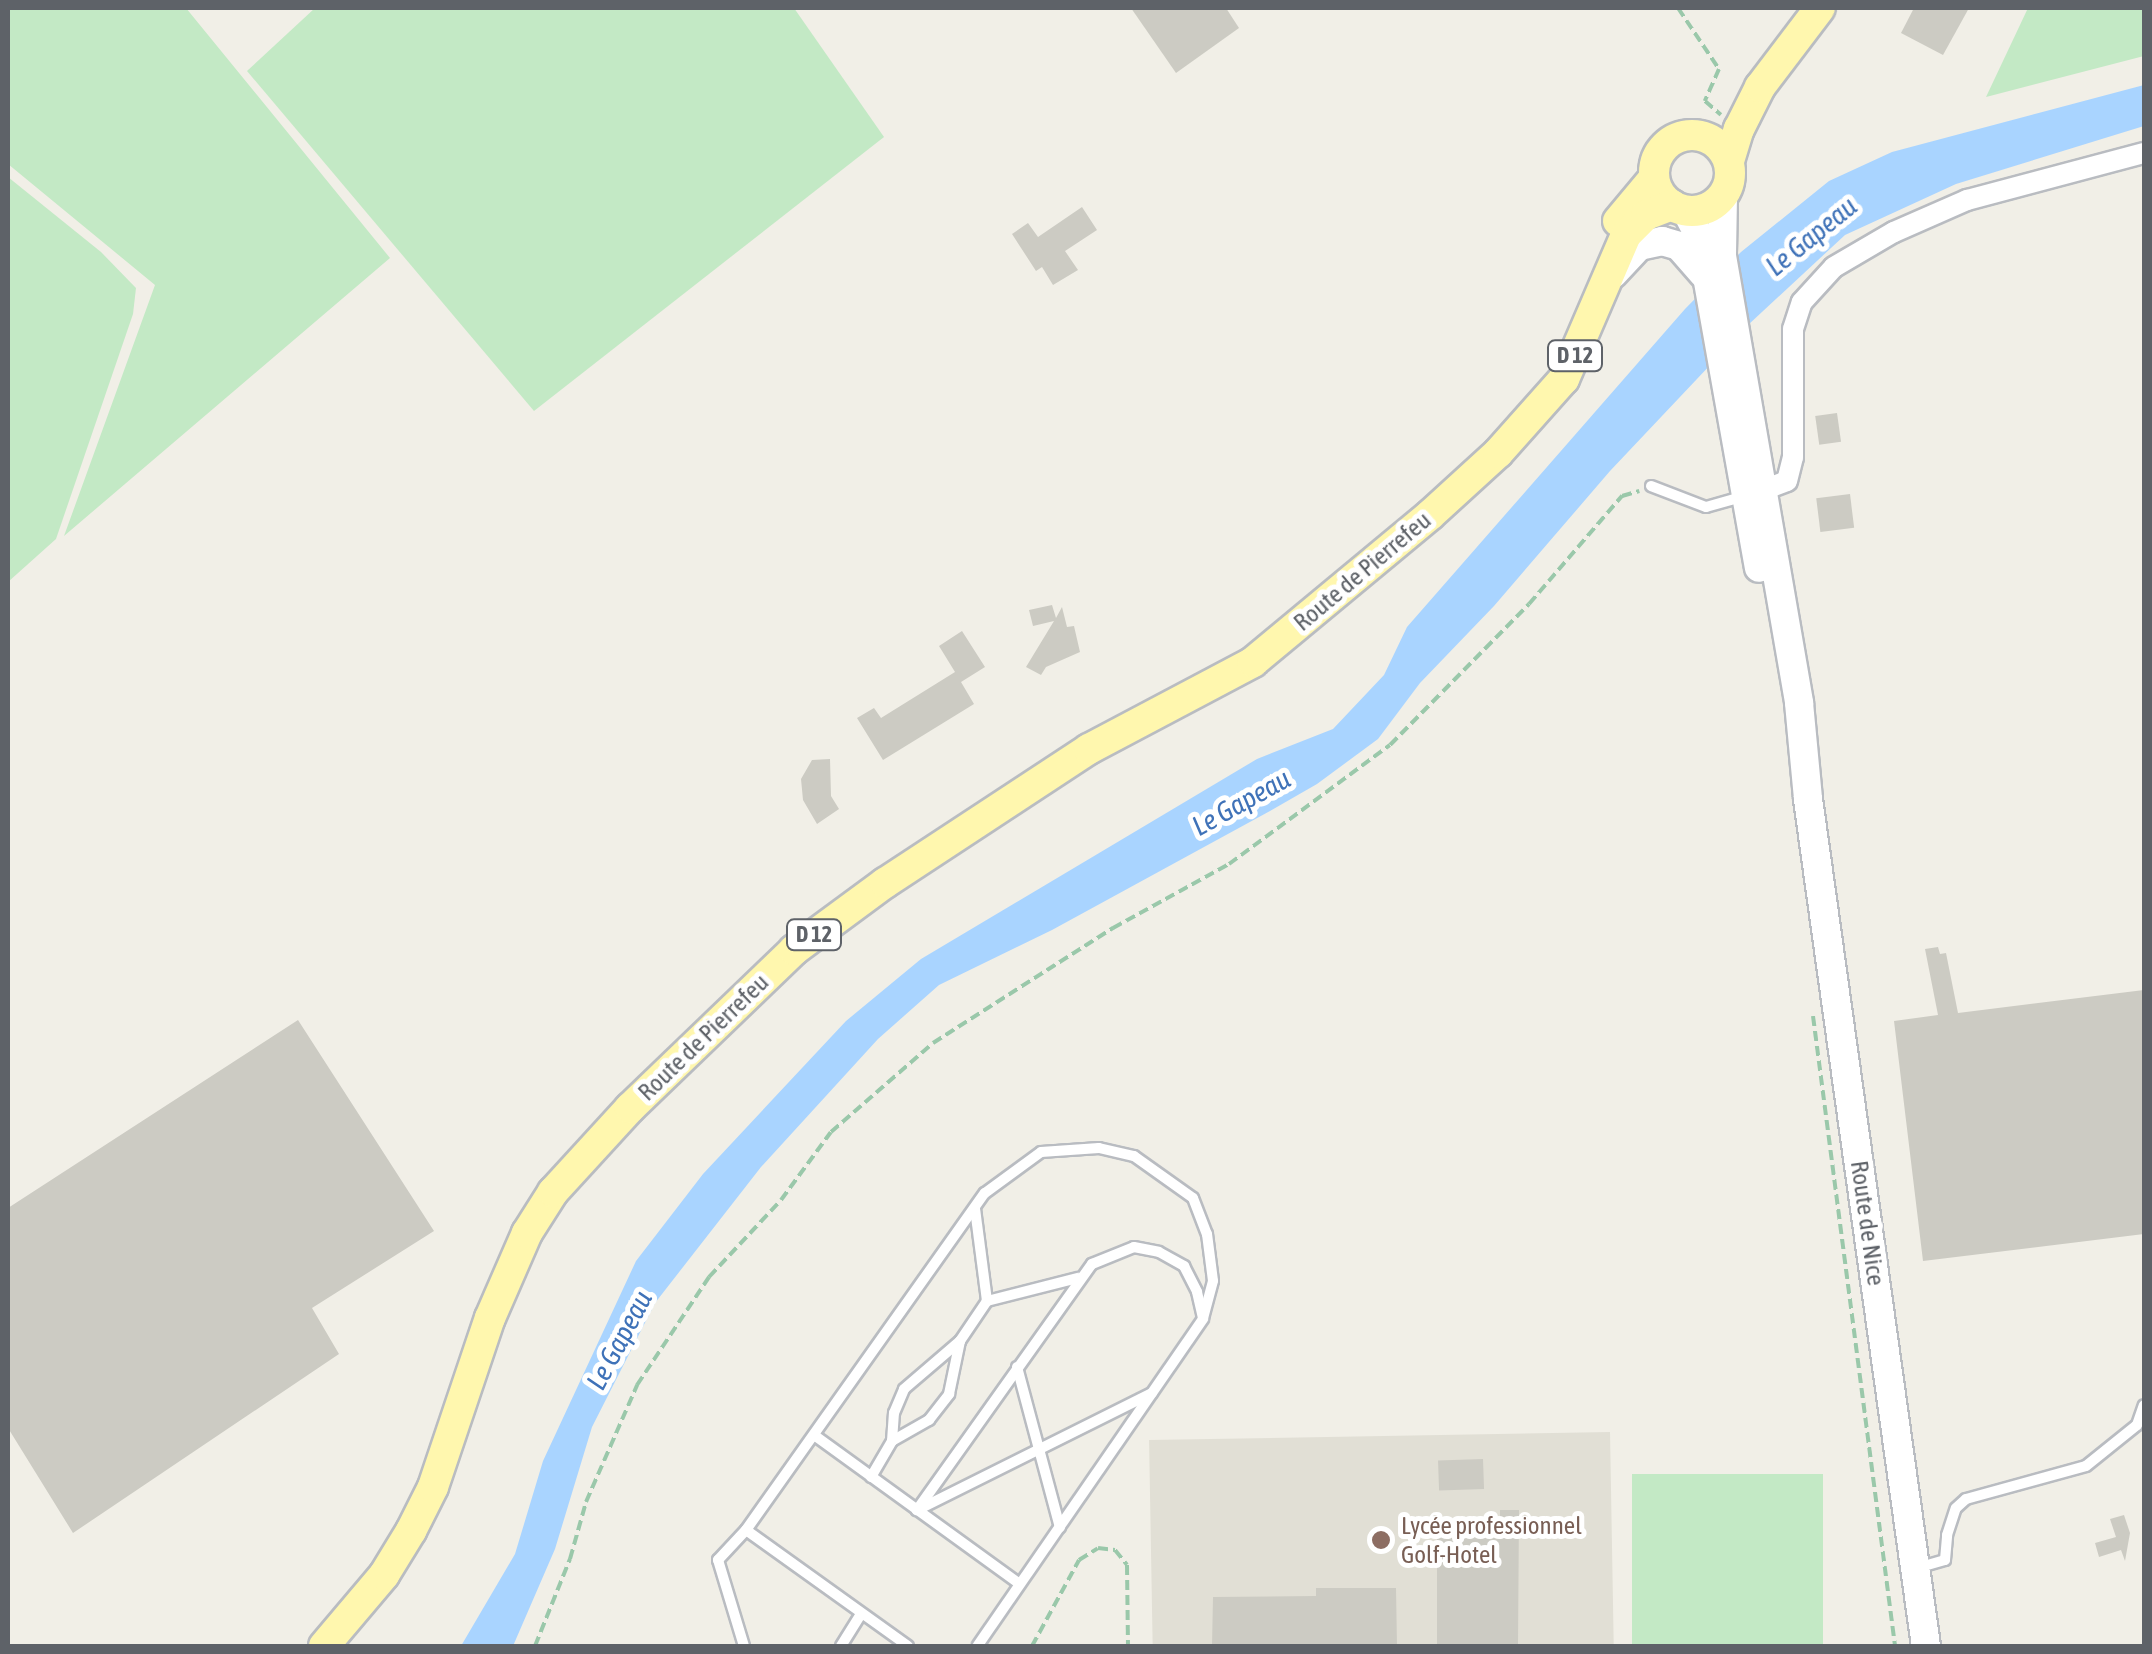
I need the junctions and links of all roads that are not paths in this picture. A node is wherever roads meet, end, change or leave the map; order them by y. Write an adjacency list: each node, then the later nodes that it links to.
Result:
1 (1820, 8): 2 (main road)
2 (1760, 87): 3 (main road); 5 (main road)
3 (1712, 126): 5 (main road); 6 (main road)
4 (2144, 152): 13 (street)
5 (1729, 161): 7 (main road)
6 (1654, 178): 8 (main road); 11 (main road)
7 (1723, 196): 8 (main road); 9 (main road)
8 (1679, 208): 9 (main road); 10 (main road)
9 (1713, 266): 10 (main road); 13 (main road, Route de Nice)
10 (1609, 280): 11 (main road, D 12)
11 (1525, 424): 32 (main road, Route de Pierrefeu / D 12)
12 (1651, 486): 13 (lane)
13 (1754, 493): 29 (main road, Route de Nice)
14 (975, 1209): 16 (lane); 17 (lane); 22 (lane)
15 (1078, 1278): 16 (lane); 17 (lane); 19 (lane)
16 (988, 1301): 18 (lane)
17 (1203, 1320): 20 (lane)
18 (960, 1341): 23 (lane); 23 (lane)
19 (1017, 1367): 24 (lane); 26 (lane)
20 (1152, 1393): 24 (lane); 27 (lane)
21 (2144, 1405): 29 (lane)
22 (814, 1435): 25 (lane); 28 (lane)
23 (892, 1442): 25 (lane)
24 (1040, 1449): 26 (lane); 27 (lane)
25 (872, 1477): 26 (lane)
26 (918, 1510): 30 (lane)
27 (1060, 1527): 30 (lane)
28 (746, 1530): 31 (lane); 33 (lane)
29 (1916, 1568): 37 (main road, Route de Nice)
30 (1020, 1584): 36 (lane)
31 (861, 1614): 34 (lane); 35 (lane)
32 (324, 1646)
33 (744, 1646)
34 (841, 1646)
35 (908, 1646)
36 (977, 1646)
37 (1926, 1646)

